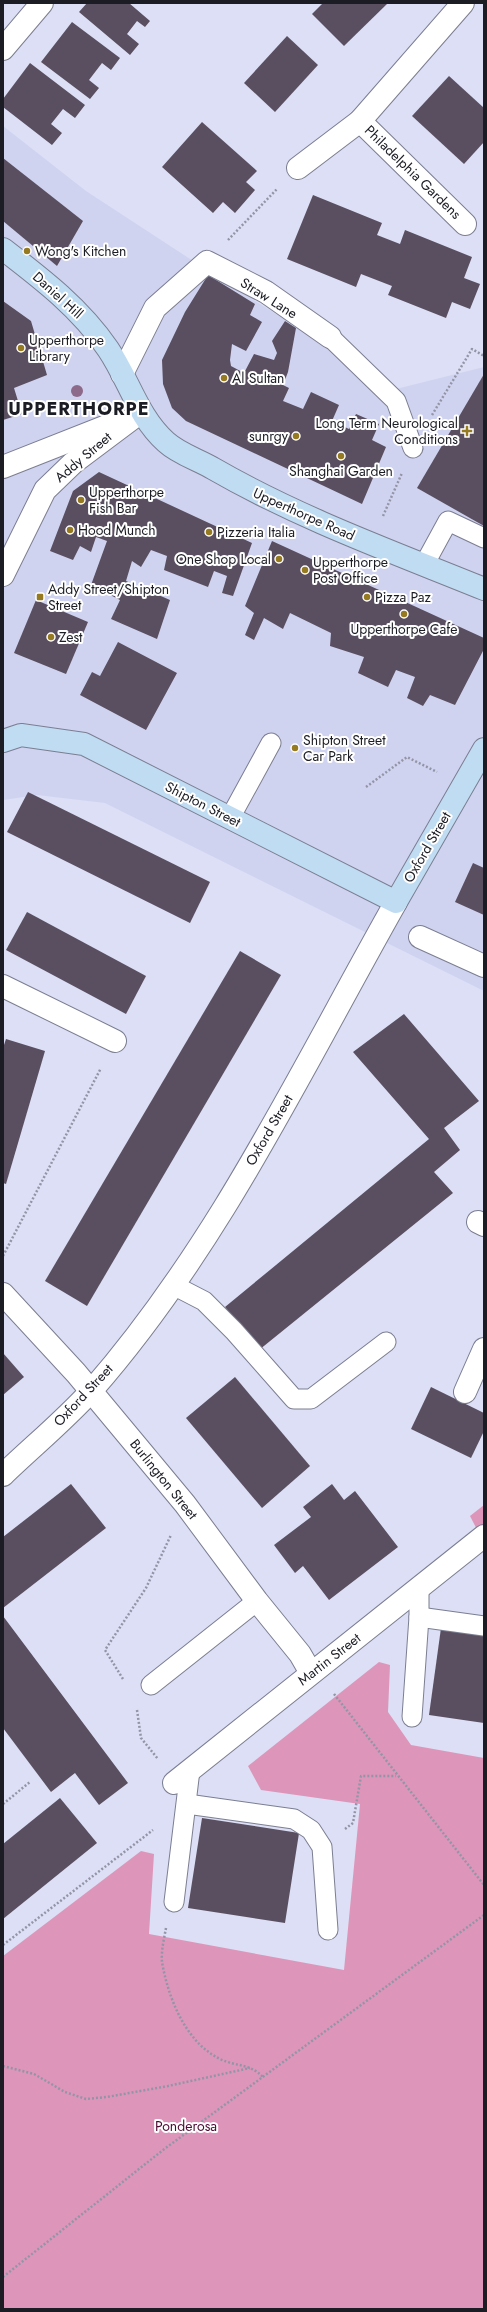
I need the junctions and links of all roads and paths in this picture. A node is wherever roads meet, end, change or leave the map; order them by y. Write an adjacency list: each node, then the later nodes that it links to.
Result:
1 (42, 3): 3 (street)
2 (463, 3): 4 (street, Philadelphia Gardens)
3 (3, 49)
4 (360, 121): 5 (street, Philadelphia Gardens); 6 (street, Philadelphia Gardens)
5 (298, 168): 8 (path)
6 (465, 224)
7 (3, 249): 10 (street, Daniel Hill)
8 (206, 262): 9 (street, Straw Lane); 10 (street)
9 (330, 337): 12 (lane)
10 (122, 374): 11 (street, Daniel Hill)
11 (141, 412): 13 (street); 15 (street, Upperthorpe Road); 16 (street, Addy Street)
12 (413, 448)
13 (3, 467)
14 (484, 538): 15 (lane)
15 (424, 565): 17 (street, Upperthorpe Road)
16 (3, 575)
17 (484, 589)
18 (3, 741): 23 (street, Shipton Street)
19 (271, 743): 23 (lane)
20 (484, 749): 21 (street, Oxford Street)
21 (462, 784): 22 (path); 24 (street, Oxford Street)
22 (366, 787)
23 (230, 818): 24 (street, Shipton Street)
24 (396, 902): 30 (street, Oxford Street)
25 (420, 937): 26 (street)
26 (484, 966)
27 (3, 986): 28 (street)
28 (115, 1041): 29 (path)
29 (3, 1256)
30 (173, 1285): 32 (lane); 34 (street, Oxford Street)
31 (3, 1294): 34 (street, Burlington Street)
32 (386, 1342)
33 (484, 1349): 35 (street)
34 (91, 1391): 36 (street, Oxford Street); 37 (street, Burlington Street)
35 (465, 1392)
36 (3, 1475)
37 (185, 1504): 40 (street, Burlington Street); 44 (path)
38 (484, 1536): 39 (street, Martin Street)
39 (419, 1588): 41 (lane); 43 (street, Martin Street)
40 (257, 1601): 43 (street, Burlington Street); 45 (lane)
41 (419, 1617): 42 (lane); 47 (lane)
42 (484, 1626)
43 (313, 1672): 48 (street, Martin Street); 49 (path)
44 (124, 1680)
45 (151, 1685)
46 (137, 1704): 48 (path)
47 (412, 1717)
48 (182, 1776): 52 (lane)
49 (397, 1776): 54 (path); 55 (path)
50 (30, 1782): 51 (path)
51 (3, 1804)
52 (187, 1804): 54 (lane); 56 (lane)
53 (156, 1828): 60 (path)
54 (322, 1847): 59 (lane)
55 (484, 1885)
56 (174, 1902)
57 (484, 1915): 63 (path)
58 (166, 1924): 62 (path)
59 (328, 1930)
60 (3, 1945)
61 (3, 2066): 62 (path)
62 (250, 2068): 63 (path)
63 (263, 2077): 64 (path)
64 (3, 2276)

